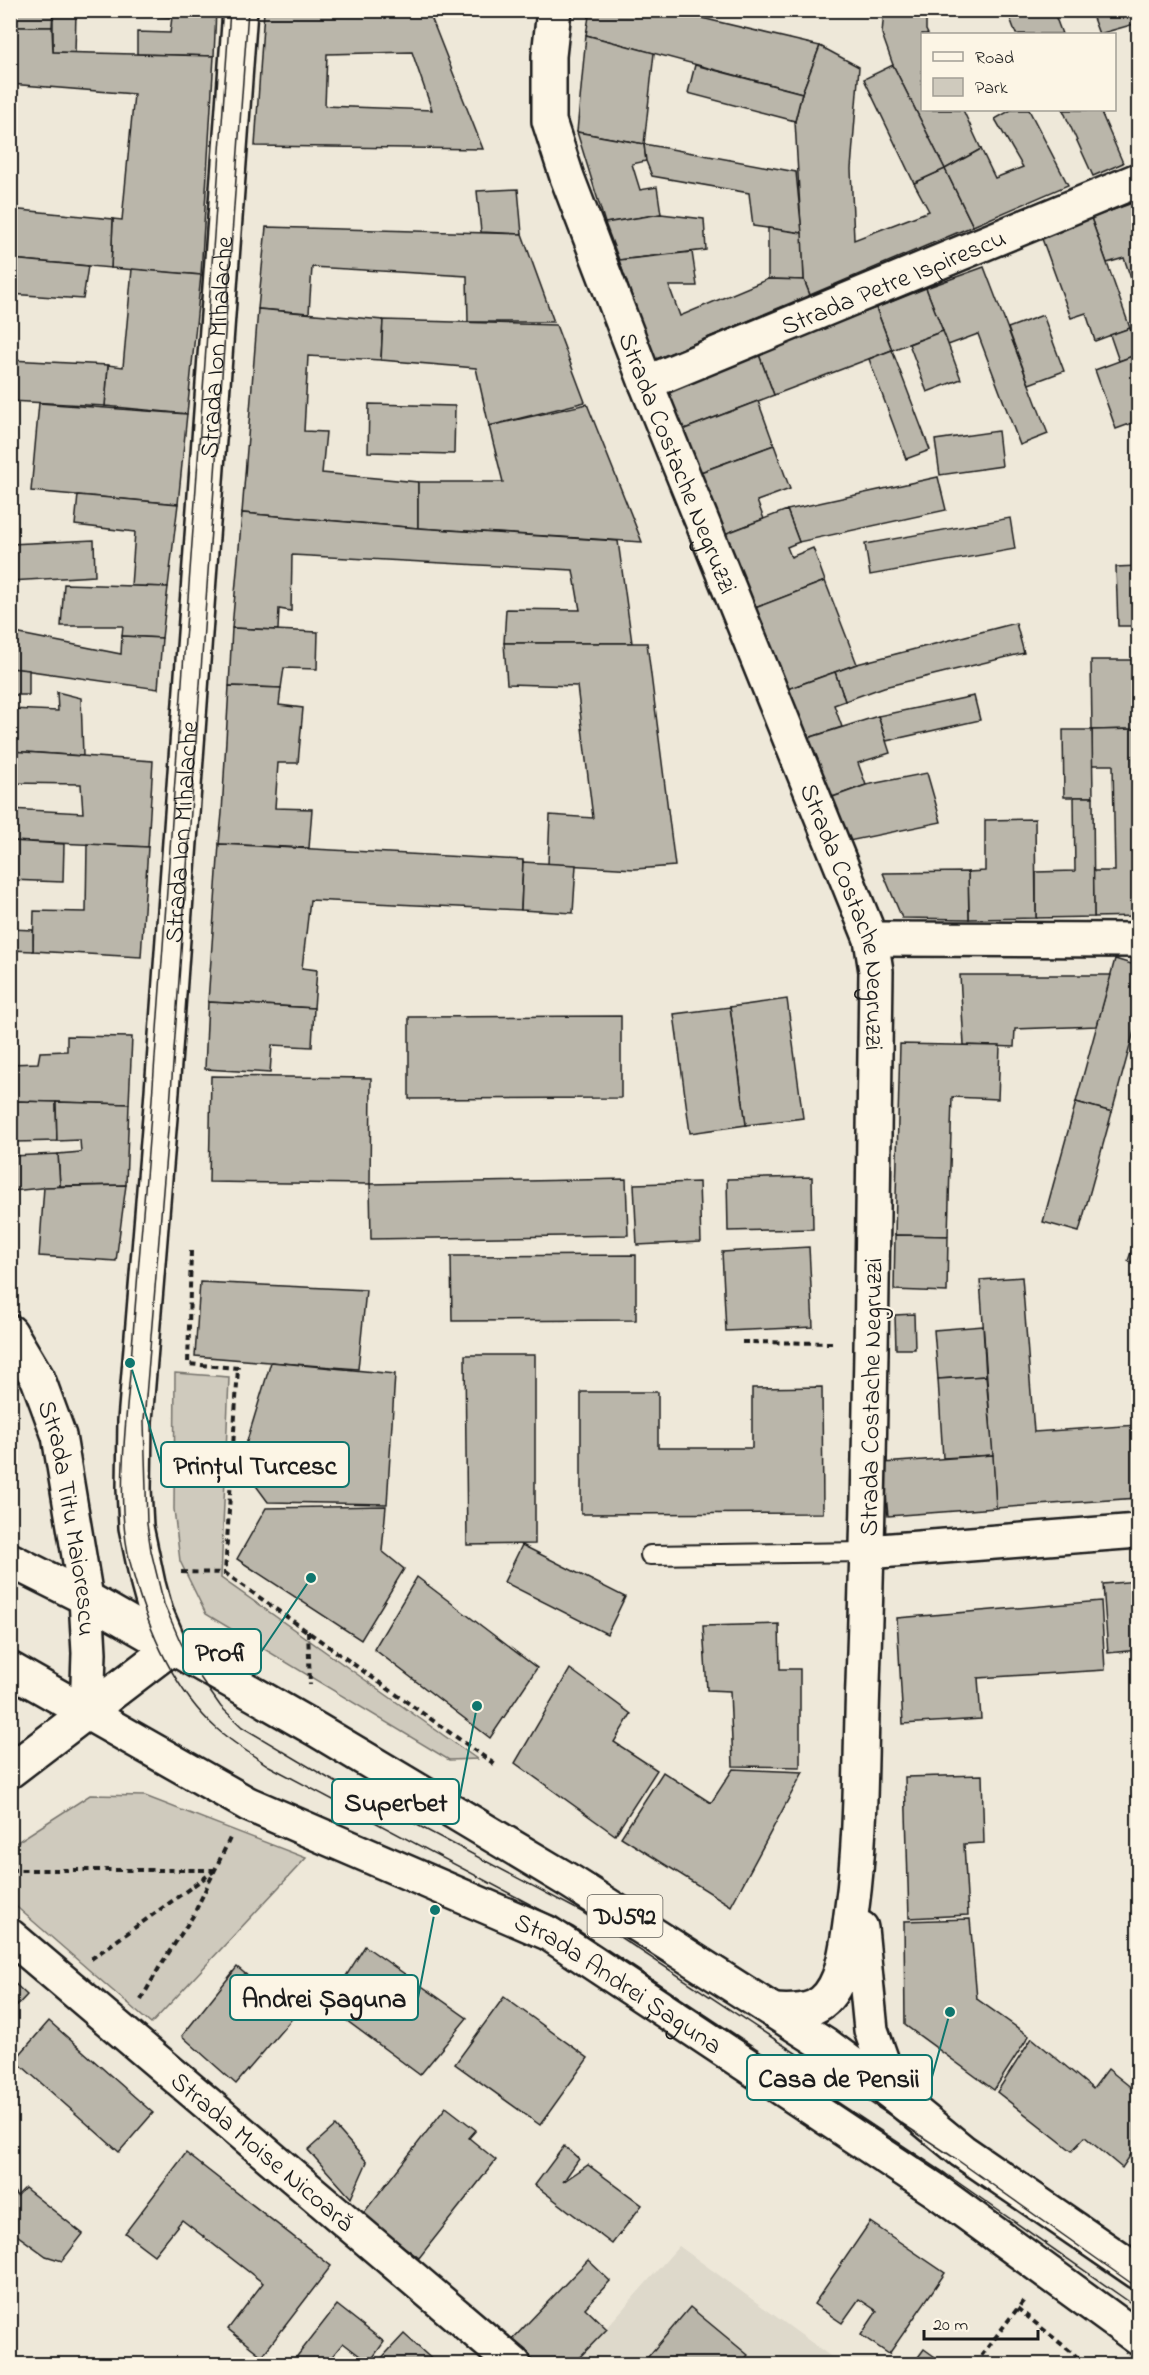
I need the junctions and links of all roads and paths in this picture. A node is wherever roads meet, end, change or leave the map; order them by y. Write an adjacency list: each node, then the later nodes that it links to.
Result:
1 (240, 10): 19 (street, Strada Ion Mihalache)
2 (554, 10): 4 (street, Strada Costache Negruzzi)
3 (1138, 180): 4 (street, Strada Petre Ispirescu)
4 (646, 383): 5 (street, Strada Costache Negruzzi)
5 (871, 939): 6 (street); 10 (street, Strada Costache Negruzzi)
6 (1138, 940)
7 (191, 1251): 16 (path)
8 (10, 1332): 17 (street, Strada Titu Maiorescu)
9 (742, 1342): 10 (path)
10 (872, 1344): 12 (street, Strada Costache Negruzzi)
11 (1138, 1531): 12 (street)
12 (867, 1552): 13 (lane); 28 (street, Strada Costache Negruzzi)
13 (650, 1555)
14 (10, 1560): 17 (street, DJ592)
15 (171, 1572): 16 (path)
16 (225, 1573): 18 (path)
17 (86, 1598): 19 (street, DJ592); 22 (street, Strada Titu Maiorescu)
18 (308, 1631): 21 (path); 23 (path)
19 (171, 1648): 22 (street); 31 (street, DJ592)
20 (10, 1669): 22 (street, DJ592)
21 (310, 1689)
22 (87, 1714): 24 (street); 37 (street, Strada Andrei Șaguna / DJ592)
23 (497, 1766)
24 (10, 1771)
25 (233, 1834): 27 (path)
26 (10, 1870): 27 (path)
27 (215, 1870): 30 (path); 32 (path)
28 (857, 1873): 31 (street, Strada Costache Negruzzi); 33 (street, Strada Costache Negruzzi)
29 (10, 1936): 30 (street, Strada Moise Nicoară)
30 (62, 1980): 32 (street, Strada Moise Nicoară)
31 (774, 2011): 33 (street, DJ592)
32 (128, 2035): 38 (street, Strada Moise Nicoară)
33 (894, 2095): 34 (street, DJ592)
34 (1138, 2272)
35 (1029, 2294): 36 (path)
36 (1017, 2308): 39 (path); 40 (path)
37 (1138, 2338)
38 (514, 2364)
39 (975, 2364)
40 (1086, 2364)

